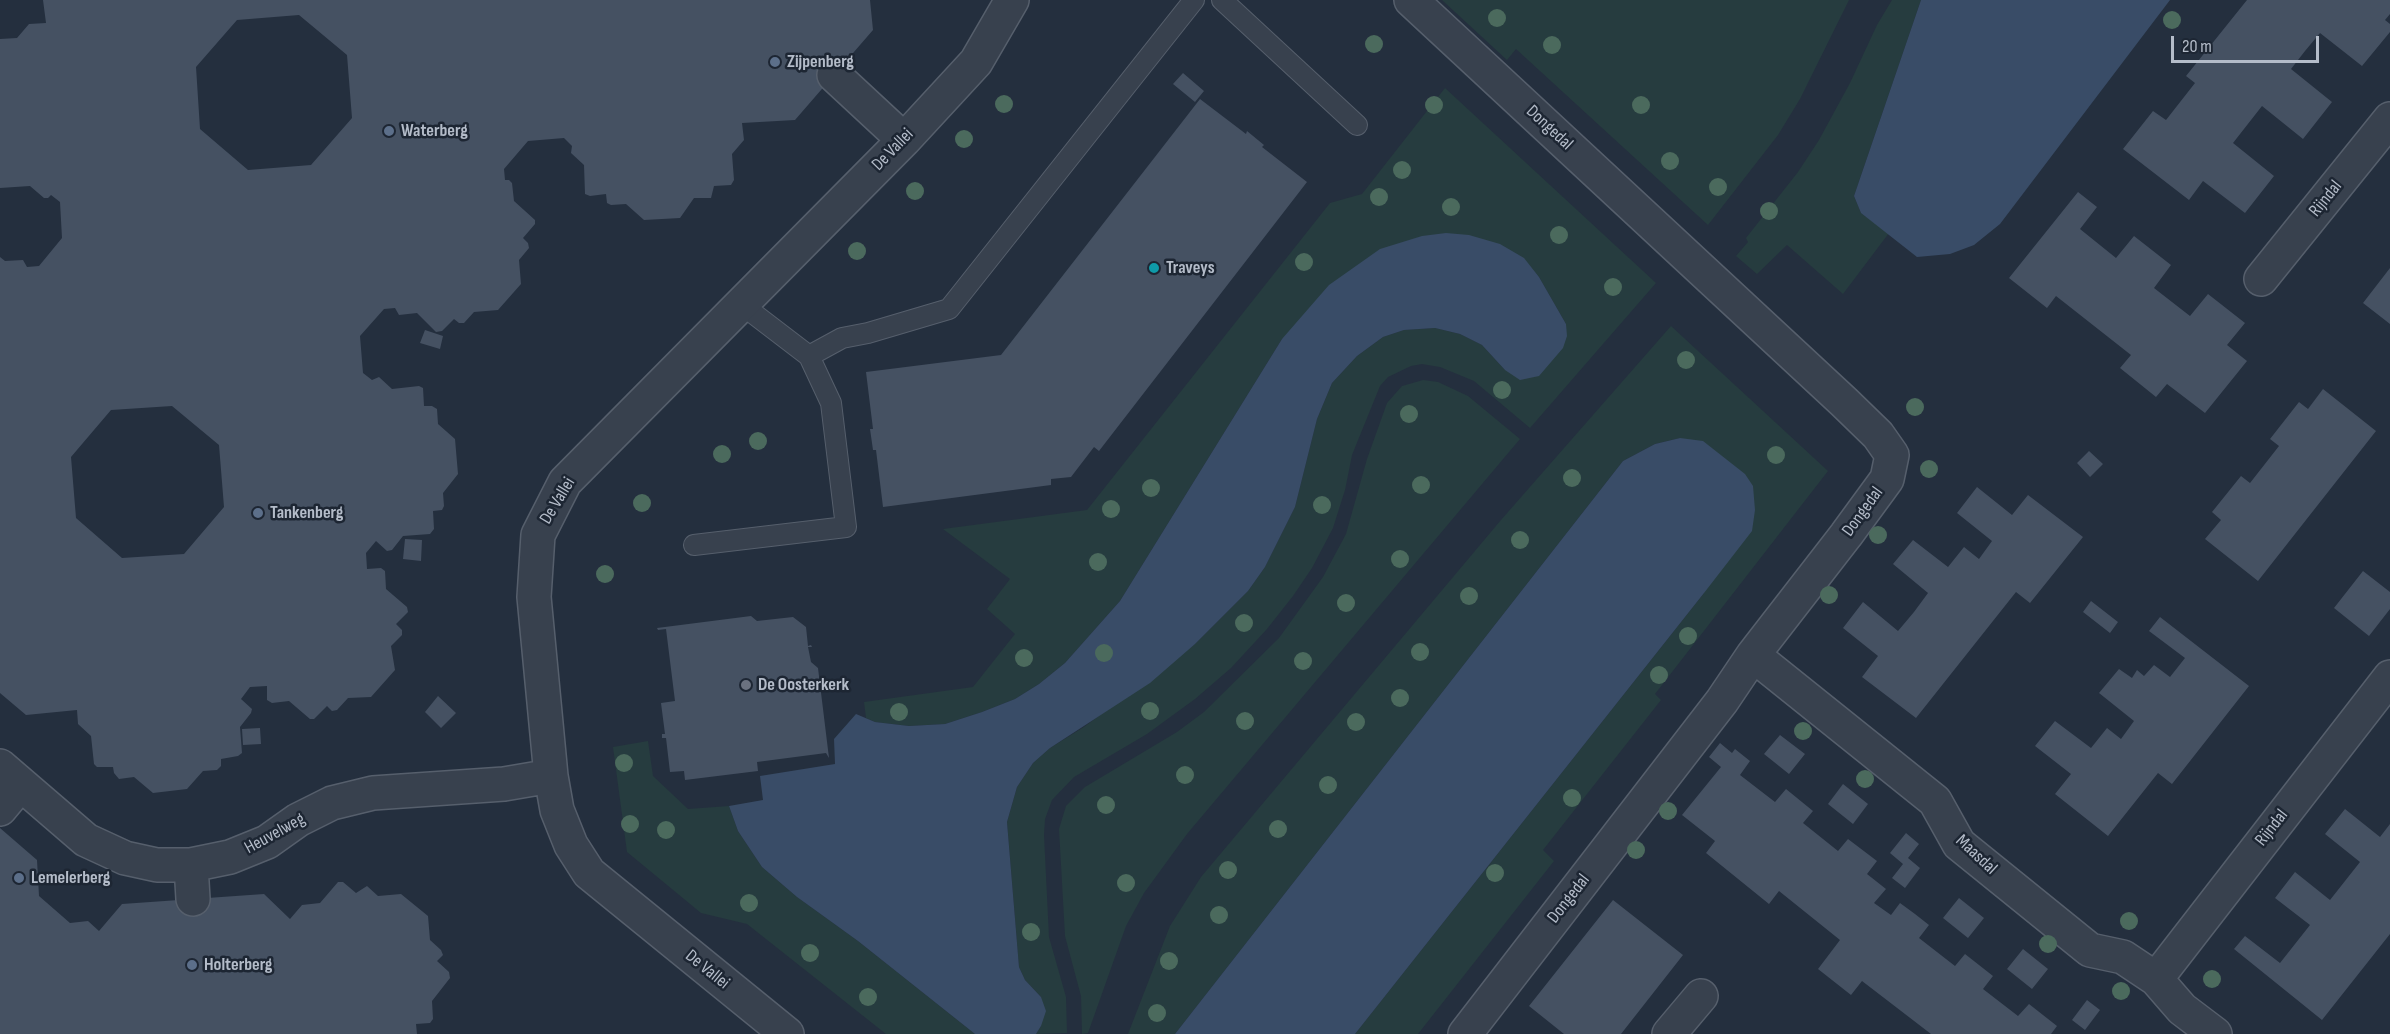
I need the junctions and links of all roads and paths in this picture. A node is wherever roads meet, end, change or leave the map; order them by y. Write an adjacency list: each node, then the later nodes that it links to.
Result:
1 (1012, 0): 8 (street, De Vallei)
2 (1194, 0): 11 (lane)
3 (1222, 0): 7 (lane)
4 (1411, 0): 13 (street, Dongedal)
5 (834, 75): 8 (street)
6 (2390, 119): 9 (street, Rijndal)
7 (1357, 125)
8 (904, 140): 10 (street, De Vallei)
9 (2261, 279)
10 (741, 304): 11 (lane); 15 (street, De Vallei)
11 (809, 356): 12 (lane)
12 (694, 544)
13 (1753, 655): 19 (street, Maasdal); 22 (street, Dongedal)
14 (2390, 677): 19 (street, Rijndal)
15 (551, 776): 17 (street, Heuvelweg); 21 (street, De Vallei)
16 (7, 787): 17 (street, Heuvelweg)
17 (191, 865): 18 (street)
18 (193, 899)
19 (2156, 979): 24 (street, Maasdal)
20 (1701, 996): 23 (street)
21 (787, 1034)
22 (1465, 1034)
23 (1670, 1034)
24 (2215, 1034)

